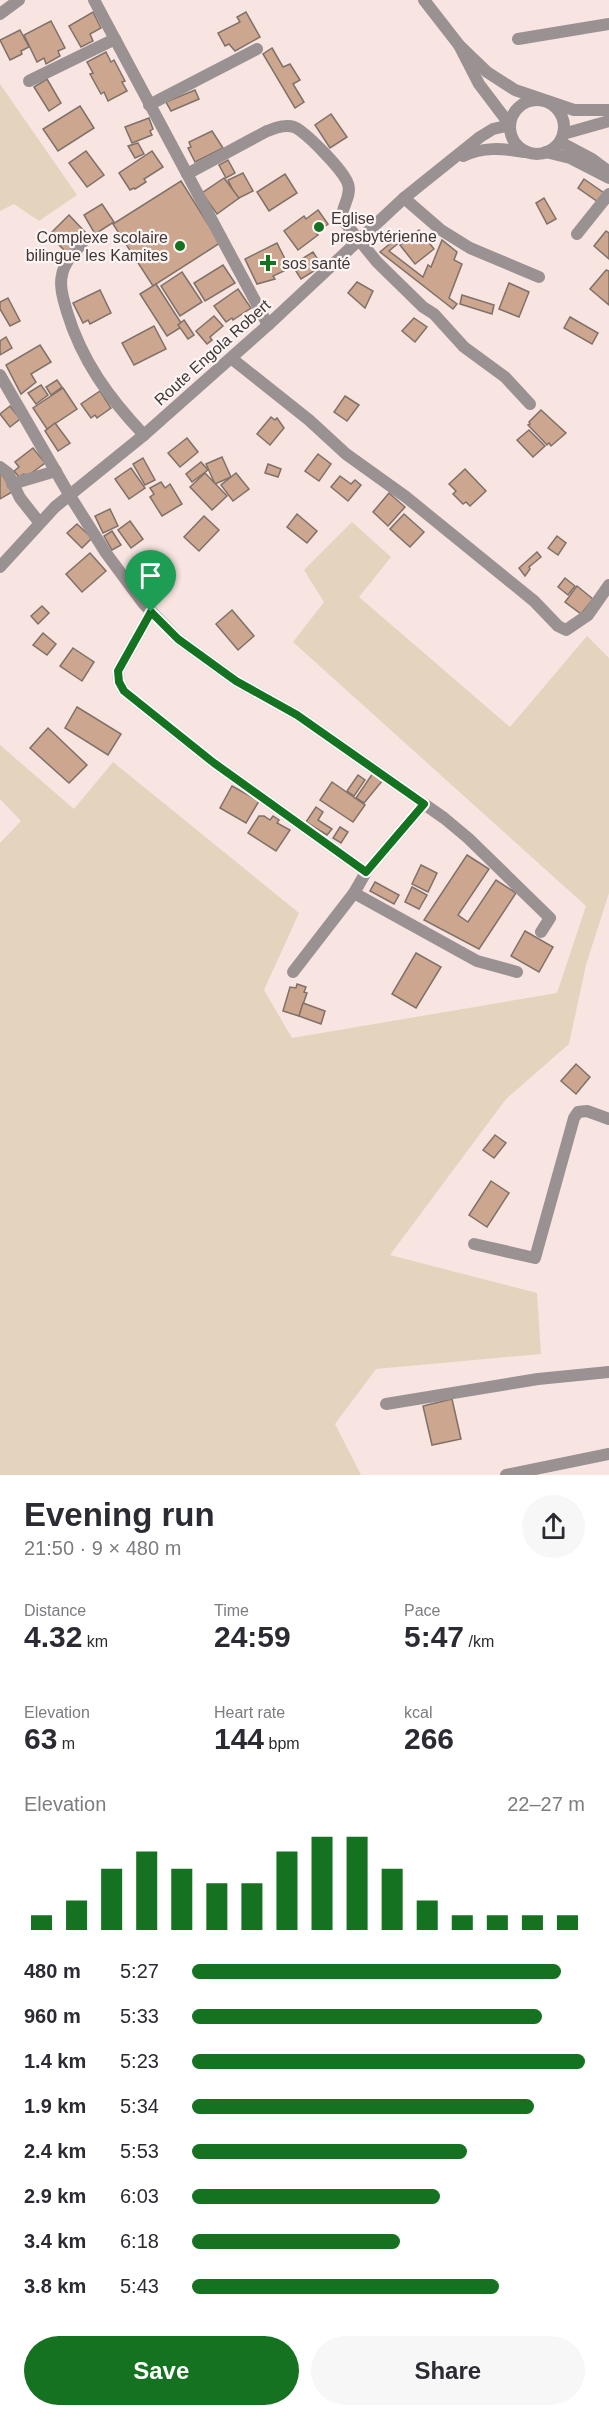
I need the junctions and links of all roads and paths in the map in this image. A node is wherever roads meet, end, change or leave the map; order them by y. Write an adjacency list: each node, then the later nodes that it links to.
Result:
1 (19, 0): 4 (street)
2 (94, 0): 6 (street)
3 (424, 0): 8 (street)
4 (0, 14)
5 (609, 24): 7 (street)
6 (115, 39): 10 (street); 12 (street)
7 (518, 39)
8 (459, 45): 11 (street); 15 (street)
9 (257, 49): 12 (street)
10 (29, 81)
11 (547, 102): 13 (street); 15 (street); 16 (street)
12 (149, 105): 21 (street)
13 (609, 110)
14 (609, 121): 16 (street)
15 (510, 125): 18 (street); 19 (street, Route Engola Robert)
16 (561, 138): 17 (street); 20 (street)
17 (546, 152): 18 (street); 22 (street)
18 (530, 153): 19 (street, Route Engola Robert)
19 (448, 163): 24 (street, Route Engola Robert)
20 (609, 172)
21 (187, 174): 26 (street); 29 (street)
22 (609, 178)
23 (609, 194): 25 (street)
24 (404, 198): 26 (street, Route Engola Robert); 28 (street)
25 (578, 234)
26 (359, 239): 29 (street, Route Engola Robert); 32 (street)
27 (84, 241): 33 (street)
28 (538, 277)
29 (268, 325): 30 (street, Route Engola Robert)
30 (231, 358): 33 (street, Route Engola Robert); 40 (street)
31 (0, 375): 35 (street)
32 (530, 404)
33 (144, 435): 37 (street, Route Engola Robert)
34 (0, 467): 36 (street)
35 (56, 471): 36 (street); 37 (street)
36 (12, 484): 38 (street)
37 (70, 496): 38 (street, Route Engola Robert); 41 (street)
38 (39, 522): 39 (street, Route Engola Robert)
39 (0, 567)
40 (609, 585)
41 (151, 612): 42 (street); 43 (street)
42 (424, 804): 43 (street); 45 (street)
43 (366, 872): 44 (street)
44 (354, 893): 46 (street); 47 (street)
45 (541, 932)
46 (293, 972)
47 (517, 972)
48 (609, 1119): 49 (street)
49 (474, 1244)
50 (609, 1372): 51 (street)
51 (386, 1404)
52 (609, 1454): 53 (street)
53 (506, 1475)

